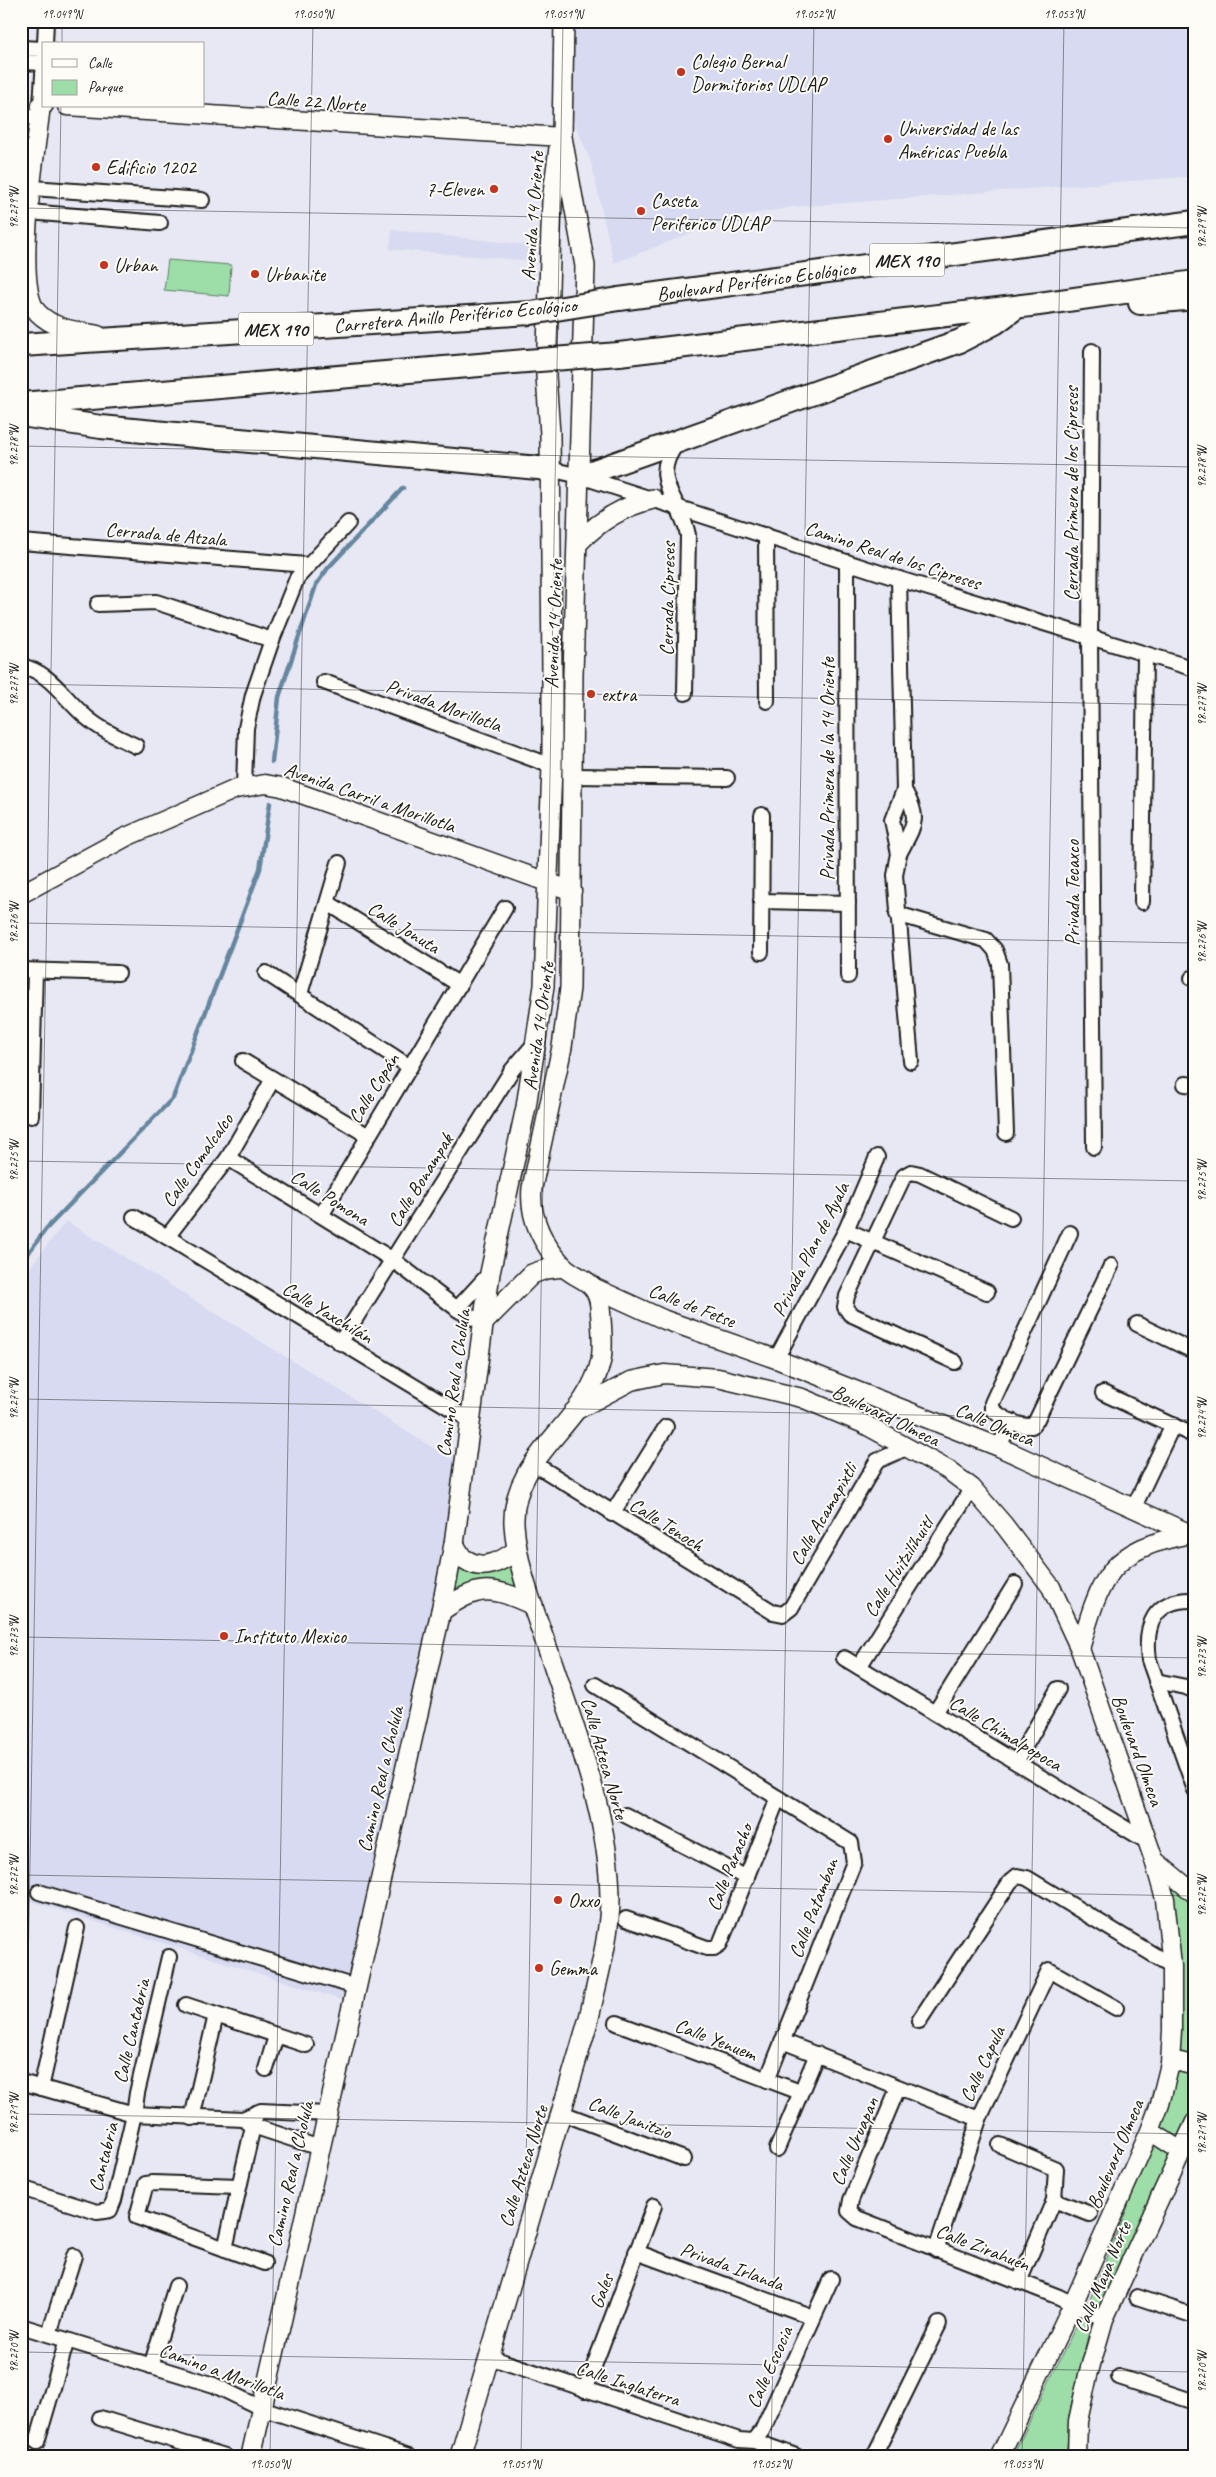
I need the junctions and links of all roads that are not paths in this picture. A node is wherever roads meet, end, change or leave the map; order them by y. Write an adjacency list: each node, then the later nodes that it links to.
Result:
1 (46, 21): 3 (street)
2 (564, 21): 12 (main road, Avenida 14 Oriente)
3 (45, 42)
4 (21, 48): 5 (street)
5 (42, 49)
6 (42, 61): 7 (street)
7 (21, 62)
8 (42, 93): 10 (street)
9 (99, 108): 12 (street, Calle 22 Norte)
10 (41, 109): 11 (street); 13 (street)
11 (21, 117)
12 (562, 137): 31 (main road, Avenida 14 Oriente); 32 (main road, Avenida 14 Oriente)
13 (32, 188): 14 (street); 15 (street)
14 (202, 200)
15 (29, 212): 18 (street); 20 (street)
16 (1195, 215): 19 (highway, Boulevard Periférico Ecológico)
17 (1195, 222): 19 (highway, Boulevard Periférico Ecológico / MEX 190)
18 (160, 223)
19 (1160, 226): 23 (highway, Boulevard Periférico Ecológico / MEX 190)
20 (24, 239): 25 (street)
21 (1195, 282): 24 (highway)
22 (1195, 298): 24 (highway)
23 (619, 299): 25 (highway, Carretera Anillo Periférico Ecológico / MEX 190, bridge)
24 (1028, 306): 28 (highway, bridge); 30 (highway)
25 (120, 339): 26 (highway, Carretera Anillo Periférico Ecológico / MEX 190)
26 (21, 345)
27 (1092, 351): 43 (street, Cerrada Primera de los Cipreses)
28 (21, 404)
29 (21, 415): 31 (highway)
30 (679, 442): 32 (highway); 34 (street, Cerrada Cipreses)
31 (549, 469): 32 (street, Camino Real de los Cipreses); 48 (main road, Avenida 14 Oriente)
32 (580, 476): 33 (street, Camino Real de los Cipreses); 38 (main road, Avenida 14 Oriente)
33 (653, 499): 34 (street, Camino Real de los Cipreses); 38 (main road)
34 (679, 507): 36 (street, Camino Real de los Cipreses); 51 (street, Cerrada Cipreses)
35 (348, 523): 40 (street)
36 (766, 535): 39 (street, Camino Real de los Cipreses); 52 (street)
37 (21, 542): 40 (street, Cerrada de Atzala)
38 (578, 543): 49 (main road, Avenida 14 Oriente)
39 (847, 562): 41 (street, Camino Real de los Cipreses); 68 (street, Privada Primera de la 14 Oriente)
40 (307, 565): 44 (street)
41 (898, 579): 43 (street, Camino Real de los Cipreses); 58 (street)
42 (98, 604): 44 (street)
43 (1090, 638): 45 (street, Camino Real de los Cipreses); 87 (street, Privada Tecaxco)
44 (272, 640): 57 (street)
45 (1145, 655): 47 (street, Camino Real de los Cipreses); 66 (street)
46 (21, 666): 53 (street)
47 (1195, 668)
48 (552, 673): 49 (main road); 54 (main road, Avenida 14 Oriente)
49 (573, 674): 55 (main road, Avenida 14 Oriente)
50 (324, 682): 54 (street, Privada Morillotla)
51 (685, 693)
52 (767, 702)
53 (136, 746)
54 (552, 766): 62 (main road, Avenida 14 Oriente)
55 (574, 776): 56 (street); 63 (main road, Avenida 14 Oriente)
56 (727, 778)
57 (244, 786): 62 (street, Avenida Carril a Morillotla); 64 (street, Avenida Carril a Morillotla)
58 (904, 790): 60 (street); 60 (street)
59 (762, 815): 65 (street)
60 (899, 854): 70 (street)
61 (339, 863): 67 (street)
62 (548, 881): 63 (street, Avenida Carril a Morillotla); 78 (main road, Avenida 14 Oriente)
63 (572, 890): 98 (main road, Avenida 14 Oriente)
64 (21, 894)
65 (761, 901): 68 (street); 71 (street)
66 (1142, 902)
67 (328, 903): 76 (street, Calle Jonuta); 77 (street)
68 (848, 903): 75 (street, Privada Primera de la 14 Oriente)
69 (505, 908): 76 (street, Calle Copán)
70 (897, 914): 80 (street); 85 (street)
71 (761, 952)
72 (28, 970): 73 (street); 84 (street)
73 (118, 973)
74 (266, 973): 77 (street)
75 (848, 976)
76 (460, 985): 81 (street, Calle Copán)
77 (300, 994): 81 (street)
78 (537, 1040): 83 (main road, Avenida 14 Oriente); 97 (street, Calle Bonampak)
79 (243, 1061): 82 (street)
80 (911, 1061)
81 (410, 1067): 86 (street, Calle Copán)
82 (273, 1079): 86 (street); 89 (street, Calle Comalcalco)
83 (526, 1107): 100 (main road, Camino Real a Cholula)
84 (31, 1116)
85 (1006, 1133)
86 (367, 1135): 90 (street, Calle Copán)
87 (1094, 1147)
88 (877, 1157): 93 (street, Privada Plan de Ayala)
89 (228, 1158): 90 (street, Calle Pomona); 95 (street, Calle Comalcalco)
90 (322, 1214): 97 (street, Calle Pomona)
91 (134, 1217): 95 (street, Calle Yaxchilán)
92 (1011, 1218): 96 (street)
93 (846, 1230): 96 (street); 108 (street, Privada Plan de Ayala)
94 (1070, 1234): 113 (street)
95 (167, 1237): 106 (street, Calle Yaxchilán)
96 (873, 1242): 102 (street); 109 (street)
97 (393, 1260): 103 (street, Calle Pomona); 106 (street, Calle Bonampak)
98 (563, 1266): 101 (main road); 104 (main road)
99 (1111, 1266): 113 (street)
100 (490, 1273): 103 (street); 104 (main road, Camino Real a Cholula)
101 (595, 1288): 108 (street, Calle de Fetse); 111 (main road, Calle Azteca Norte)
102 (987, 1292)
103 (457, 1308): 104 (street, Calle Pomona)
104 (484, 1324): 112 (main road, Camino Real a Cholula)
105 (1137, 1324): 107 (street)
106 (340, 1343): 112 (street, Calle Yaxchilán)
107 (1195, 1352)
108 (776, 1359): 118 (street, Calle Olmeca)
109 (956, 1362)
110 (1104, 1393): 114 (street)
111 (573, 1412): 117 (street, Boulevard Olmeca); 119 (main road, Calle Azteca Norte)
112 (470, 1420): 124 (main road, Camino Real a Cholula)
113 (1011, 1421): 118 (street)
114 (1173, 1425): 116 (street); 121 (street)
115 (666, 1427): 122 (street)
116 (1195, 1436)
117 (908, 1447): 120 (street, Boulevard Olmeca); 130 (street, Calle Acamapixtli)
118 (999, 1447): 121 (street, Calle Olmeca)
119 (533, 1463): 122 (street, Calle Tenoch); 125 (main road, Calle Azteca Norte)
120 (972, 1488): 131 (street, Boulevard Olmeca); 133 (street, Calle Huitzilíhuitl)
121 (1133, 1509): 123 (street, Calle Olmeca)
122 (612, 1514): 130 (street, Calle Tenoch)
123 (1193, 1535): 131 (street)
124 (454, 1544): 125 (main road); 129 (main road, Camino Real a Cholula)
125 (517, 1550): 128 (main road, Calle Azteca Norte)
126 (1016, 1584): 138 (street)
127 (1195, 1600): 134 (street)
128 (533, 1606): 129 (main road); 171 (main road, Calle Azteca Norte)
129 (441, 1611): 152 (main road, Camino Real a Cholula)
130 (784, 1614)
131 (1080, 1649): 143 (street, Boulevard Olmeca)
132 (844, 1658): 133 (street, Calle Chimalpopoca)
133 (859, 1667): 138 (street, Calle Chimalpopoca)
134 (1156, 1681): 137 (street); 140 (street)
135 (595, 1685): 141 (street, Calle Patamban)
136 (1058, 1689): 139 (street)
137 (1195, 1691)
138 (935, 1713): 139 (street, Calle Chimalpopoca)
139 (1016, 1762): 143 (street, Calle Chimalpopoca)
140 (1195, 1790)
141 (778, 1798): 145 (street, Calle Paracho); 159 (street, Calle Patamban)
142 (625, 1815): 145 (street)
143 (1148, 1842): 144 (street, Boulevard Olmeca)
144 (1154, 1860): 147 (street); 151 (street, Boulevard Olmeca)
145 (747, 1878): 148 (street, Calle Paracho)
146 (39, 1892): 152 (street)
147 (1195, 1894)
148 (626, 1919)
149 (77, 1928): 167 (street)
150 (169, 1957): 172 (street, Calle Cantabria)
151 (1172, 1966): 156 (street); 162 (street, Boulevard Olmeca)
152 (356, 1987): 173 (main road, Camino Real a Cholula)
153 (186, 2005): 155 (street)
154 (1116, 2008): 175 (street, Calle Capula)
155 (216, 2015): 158 (street); 174 (street)
156 (919, 2021)
157 (617, 2023): 165 (street, Calle Yenuem)
158 (276, 2036): 160 (street); 164 (street)
159 (782, 2041): 161 (street); 165 (street, Calle Patamban)
160 (306, 2046)
161 (817, 2054): 168 (street); 169 (street)
162 (1170, 2064): 163 (street); 178 (street, Boulevard Olmeca)
163 (1195, 2066)
164 (266, 2069)
165 (767, 2080): 169 (street, Calle Yenuem)
166 (21, 2082): 167 (street)
167 (41, 2088): 172 (street)
168 (898, 2088): 175 (street); 189 (street, Calle Uruapan)
169 (800, 2092): 182 (street)
170 (277, 2113): 173 (street); 176 (street); 179 (street)
171 (562, 2113): 184 (street, Calle Janitzio); 208 (main road, Calle Azteca Norte)
172 (134, 2114): 174 (street); 186 (street, Cantabria)
173 (327, 2114): 181 (main road, Camino Real a Cholula)
174 (192, 2118): 176 (street)
175 (979, 2119): 192 (street, Calle Capula)
176 (251, 2120): 179 (street); 185 (street)
177 (1195, 2122): 183 (street, Calle Maya Norte)
178 (1150, 2131): 183 (street); 200 (street, Boulevard Olmeca)
179 (274, 2132): 181 (street)
180 (1000, 2145): 187 (street)
181 (320, 2148): 213 (main road, Camino Real a Cholula)
182 (777, 2148)
183 (1181, 2151): 203 (street, Calle Maya Norte)
184 (684, 2159)
185 (240, 2186): 191 (street); 191 (street)
186 (21, 2188)
187 (1054, 2200): 190 (street); 197 (street)
188 (654, 2206): 193 (street, Gales)
189 (849, 2211): 192 (street, Calle Zirahuén)
190 (1090, 2214)
191 (225, 2249): 195 (street)
192 (936, 2250): 197 (street, Calle Zirahuén)
193 (636, 2252): 202 (street, Privada Irlanda); 211 (street, Gales)
194 (74, 2256): 206 (street)
195 (264, 2264)
196 (831, 2279): 202 (street, Calle Escocia)
197 (1019, 2282): 200 (street, Calle Zirahuén)
198 (176, 2286): 209 (street)
199 (1137, 2297): 201 (street)
200 (1072, 2304): 203 (street, Calle Zirahuén); 223 (street, Boulevard Olmeca)
201 (1195, 2316)
202 (813, 2317): 215 (street, Calle Escocia)
203 (1104, 2319): 224 (street, Calle Maya Norte)
204 (939, 2324): 222 (street)
205 (21, 2326): 206 (street, Camino a Morillotla)
206 (50, 2334): 207 (street, Camino a Morillotla)
207 (67, 2340): 209 (street, Camino a Morillotla); 216 (street)
208 (490, 2357): 211 (street, Calle Inglaterra); 220 (main road, Calle Azteca Norte)
209 (151, 2366): 213 (street, Camino a Morillotla)
210 (1119, 2377): 212 (street)
211 (585, 2390): 215 (street, Calle Inglaterra)
212 (1195, 2402)
213 (261, 2408): 218 (main road, Camino Real a Cholula); 219 (street, Camino a Morillotla)
214 (100, 2418): 217 (street)
215 (754, 2441): 221 (street, Calle Inglaterra)
216 (37, 2442)
217 (225, 2456)
218 (252, 2456)
219 (409, 2456)
220 (460, 2456)
221 (796, 2456)
222 (874, 2456)
223 (1000, 2456)
224 (1077, 2456)

